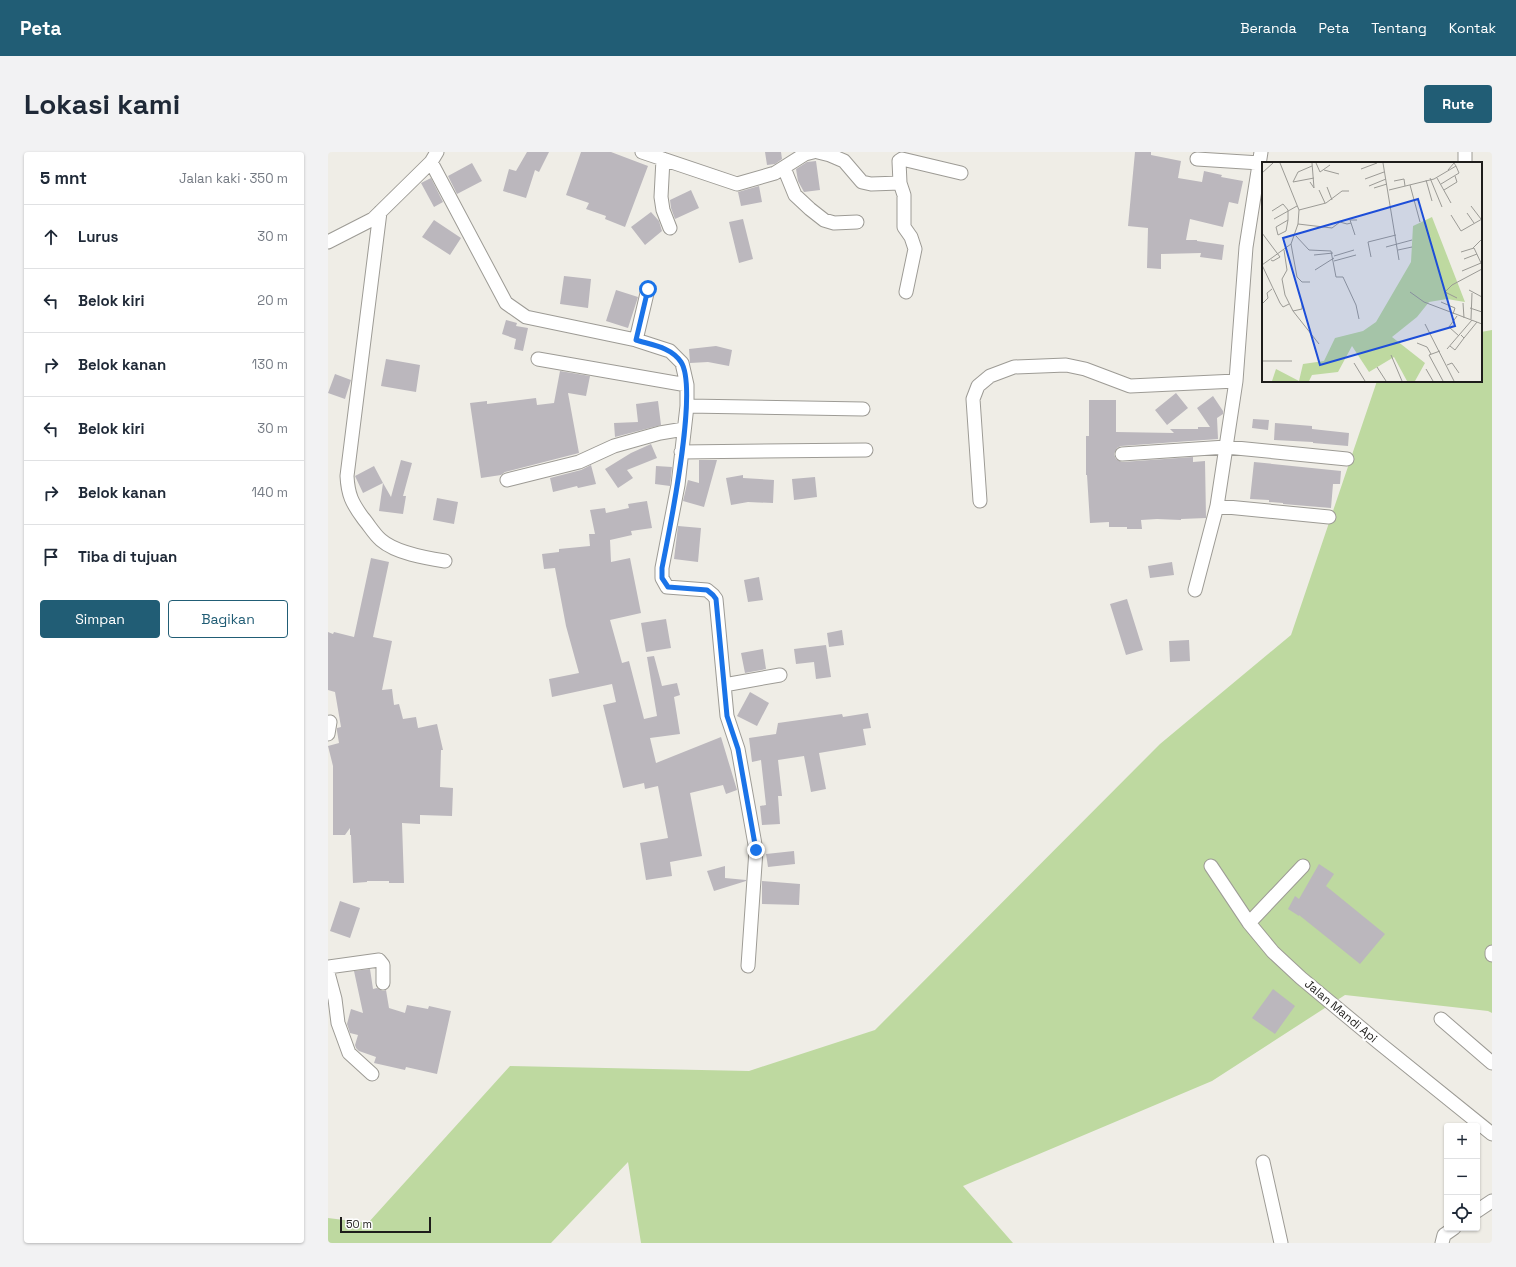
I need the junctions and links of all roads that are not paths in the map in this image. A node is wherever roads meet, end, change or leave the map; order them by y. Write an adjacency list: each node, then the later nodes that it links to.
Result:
1 (642, 152): 6 (street)
2 (812, 152): 8 (street)
3 (818, 152): 10 (street)
4 (434, 157): 11 (street); 17 (street)
5 (1260, 158): 7 (street); 19 (street)
6 (663, 159): 8 (street); 13 (street)
7 (1197, 159)
8 (784, 168): 12 (street)
9 (961, 173): 10 (street)
10 (900, 183): 16 (street)
11 (380, 212): 14 (street); 33 (street)
12 (857, 222)
13 (670, 228)
14 (328, 242)
15 (648, 289): 17 (street)
16 (906, 292)
17 (636, 340): 20 (street)
18 (538, 359): 20 (street)
19 (1236, 380): 24 (street); 30 (street)
20 (687, 386): 21 (street)
21 (687, 406): 22 (street); 23 (street)
22 (863, 409)
23 (684, 428): 26 (street); 29 (street)
24 (1226, 447): 27 (street); 28 (street); 31 (street)
25 (866, 450): 26 (street)
26 (681, 452): 36 (street)
27 (1122, 454)
28 (1347, 459)
29 (507, 480)
30 (980, 501)
31 (1217, 506): 32 (street); 34 (street)
32 (1329, 517)
33 (445, 561)
34 (1195, 590)
35 (780, 675): 36 (street)
36 (724, 685): 40 (street)
37 (1211, 866): 39 (street, Jalan Mandi Api)
38 (1302, 866): 39 (street)
39 (1249, 923): 47 (street, Jalan Mandi Api)
40 (748, 966)
41 (328, 967): 43 (street)
42 (328, 973): 46 (street)
43 (383, 983)
44 (1441, 1019): 45 (street)
45 (1492, 1063)
46 (372, 1074)
47 (1492, 1134)
48 (1263, 1162): 52 (street)
49 (1492, 1201): 50 (street)
50 (1480, 1209)
51 (1450, 1231): 53 (street)
52 (1281, 1243)
53 (1442, 1243)

